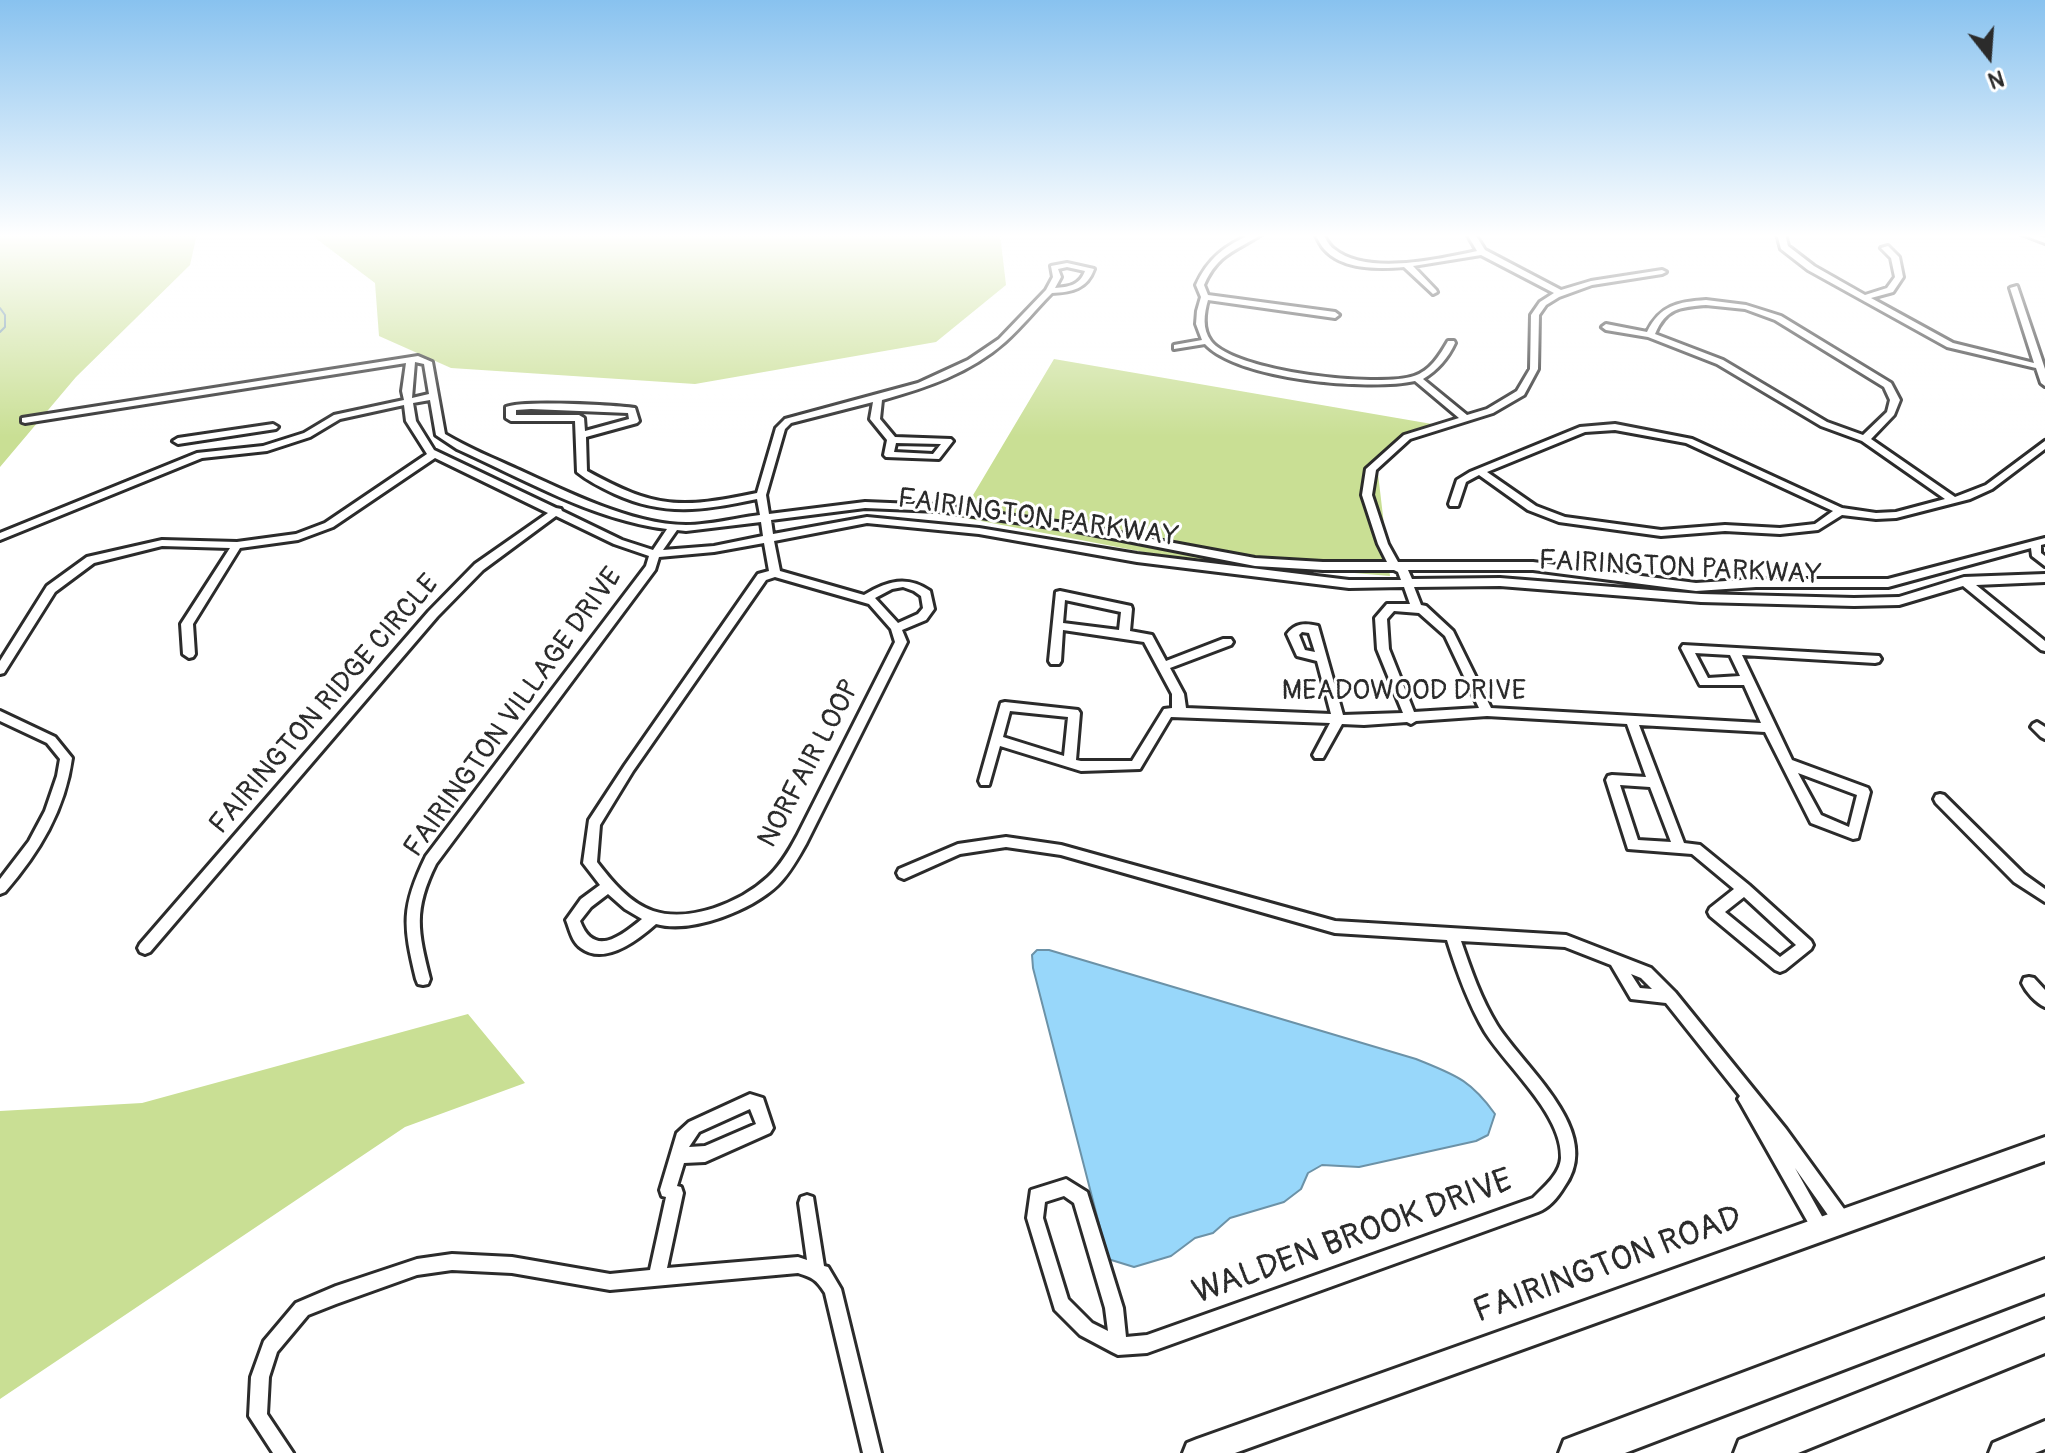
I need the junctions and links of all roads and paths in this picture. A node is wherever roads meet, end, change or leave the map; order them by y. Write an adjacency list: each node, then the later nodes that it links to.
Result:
1 (1039, 302): 20 (street)
2 (1203, 302): 12 (street)
3 (1240, 302): 9 (street)
4 (1546, 302): 22 (street)
5 (1709, 302): 11 (street)
6 (1717, 302): 27 (street)
7 (1874, 302): 16 (street)
8 (2018, 302): 16 (street)
9 (1335, 315)
10 (1606, 327): 11 (street)
11 (1650, 335): 27 (street)
12 (1207, 341): 14 (street); 17 (street)
13 (1451, 343): 17 (street)
14 (1177, 347)
15 (411, 361): 19 (street, FAIRINGTON PARKWAY); 21 (street); 23 (street)
16 (2037, 366): 18 (street)
17 (1417, 378): 22 (street)
18 (2045, 383)
19 (434, 396): 21 (street); 40 (street, FAIRINGTON PARKWAY)
20 (878, 397): 28 (street); 34 (street)
21 (408, 401): 31 (street); 32 (street)
22 (1466, 419): 47 (street)
23 (25, 420)
24 (273, 427): 25 (street)
25 (243, 431): 29 (street); 31 (street)
26 (581, 435): 26 (street); 34 (street)
27 (1865, 439): 35 (street)
28 (892, 440): 28 (street)
29 (178, 441)
30 (2045, 444): 35 (street)
31 (229, 452): 41 (street)
32 (434, 454): 37 (street, FAIRINGTON PARKWAY); 44 (street)
33 (1481, 472): 36 (street); 38 (street); 38 (street)
34 (761, 495): 39 (street)
35 (1953, 500): 38 (street)
36 (1454, 504)
37 (557, 511): 45 (street, FAIRINGTON PARKWAY); 92 (street, FAIRINGTON RIDGE CIRCLE)
38 (1840, 511)
39 (765, 516): 40 (street, FAIRINGTON PARKWAY); 42 (street); 47 (street, FAIRINGTON PARKWAY)
40 (674, 527): 45 (street, FAIRINGTON VILLAGE DRIVE)
41 (0, 537)
42 (770, 537): 45 (street, FAIRINGTON PARKWAY); 49 (street); 52 (street, FAIRINGTON PARKWAY)
43 (2040, 542): 46 (street); 48 (street, FAIRINGTON PARKWAY)
44 (237, 545): 63 (street); 68 (street)
45 (655, 554): 94 (street, FAIRINGTON VILLAGE DRIVE)
46 (2045, 562)
47 (1393, 564): 48 (street, FAIRINGTON PARKWAY); 52 (street); 53 (street)
48 (1948, 569): 51 (street)
49 (775, 573): 54 (street); 86 (street, NORFAIR LOOP)
50 (2045, 578): 51 (street, FAIRINGTON PARKWAY)
51 (1965, 582): 53 (street, FAIRINGTON PARKWAY); 61 (street)
52 (1380, 584): 53 (street, FAIRINGTON PARKWAY); 55 (street)
53 (1410, 584): 56 (street)
54 (865, 599): 58 (street); 58 (street)
55 (1391, 607): 56 (street); 74 (street)
56 (1416, 607): 71 (street)
57 (1060, 626): 59 (street); 59 (street); 66 (street)
58 (896, 628): 90 (street, NORFAIR LOOP)
59 (1124, 632): 67 (street)
60 (1227, 642): 67 (street)
61 (2045, 647)
62 (1735, 652): 65 (street); 69 (street); 69 (street)
63 (189, 654)
64 (1321, 658): 73 (street)
65 (1875, 659)
66 (1055, 661)
67 (1164, 666): 70 (street)
68 (0, 670)
69 (1749, 680): 76 (street)
70 (1182, 712): 73 (street, MEADOWOOD DRIVE); 79 (street)
71 (1487, 712): 74 (street, MEADOWOOD DRIVE); 75 (street, MEADOWOOD DRIVE)
72 (0, 716): 87 (street)
73 (1338, 719): 74 (street, MEADOWOOD DRIVE); 78 (street)
74 (1411, 719)
75 (1632, 722): 76 (street, MEADOWOOD DRIVE); 82 (street)
76 (1769, 728): 80 (street)
77 (997, 740): 79 (street); 79 (street); 81 (street)
78 (1319, 755)
79 (1070, 763)
80 (1786, 763): 80 (street)
81 (985, 781)
82 (1654, 782): 84 (street); 84 (street)
83 (1940, 799): 89 (street)
84 (1679, 847): 88 (street)
85 (904, 873): 91 (street)
86 (608, 886): 90 (street, NORFAIR LOOP); 90 (street)
87 (0, 888)
88 (1744, 889): 88 (street)
89 (2045, 896)
90 (655, 917)
91 (1453, 936): 93 (street); 107 (street, WALDEN BROOK DRIVE)
92 (145, 948)
93 (1616, 961): 96 (street); 96 (street)
94 (423, 979)
95 (2029, 983): 97 (street)
96 (1670, 997): 98 (street)
97 (2045, 1000)
98 (1732, 1072): 102 (street); 102 (street)
99 (2045, 1149): 102 (street, FAIRINGTON ROAD)
100 (678, 1155): 100 (street); 105 (street)
101 (807, 1203): 103 (street)
102 (1830, 1223): 111 (street, FAIRINGTON ROAD)
103 (817, 1272): 105 (street); 110 (street)
104 (2045, 1276): 112 (highway)
105 (656, 1279): 109 (street)
106 (2045, 1336): 113 (highway)
107 (1118, 1346): 107 (street)
108 (2045, 1435): 114 (street)
109 (284, 1453)
110 (872, 1453)
111 (1197, 1453)
112 (1577, 1453)
113 (1752, 1453)
114 (2003, 1453)

